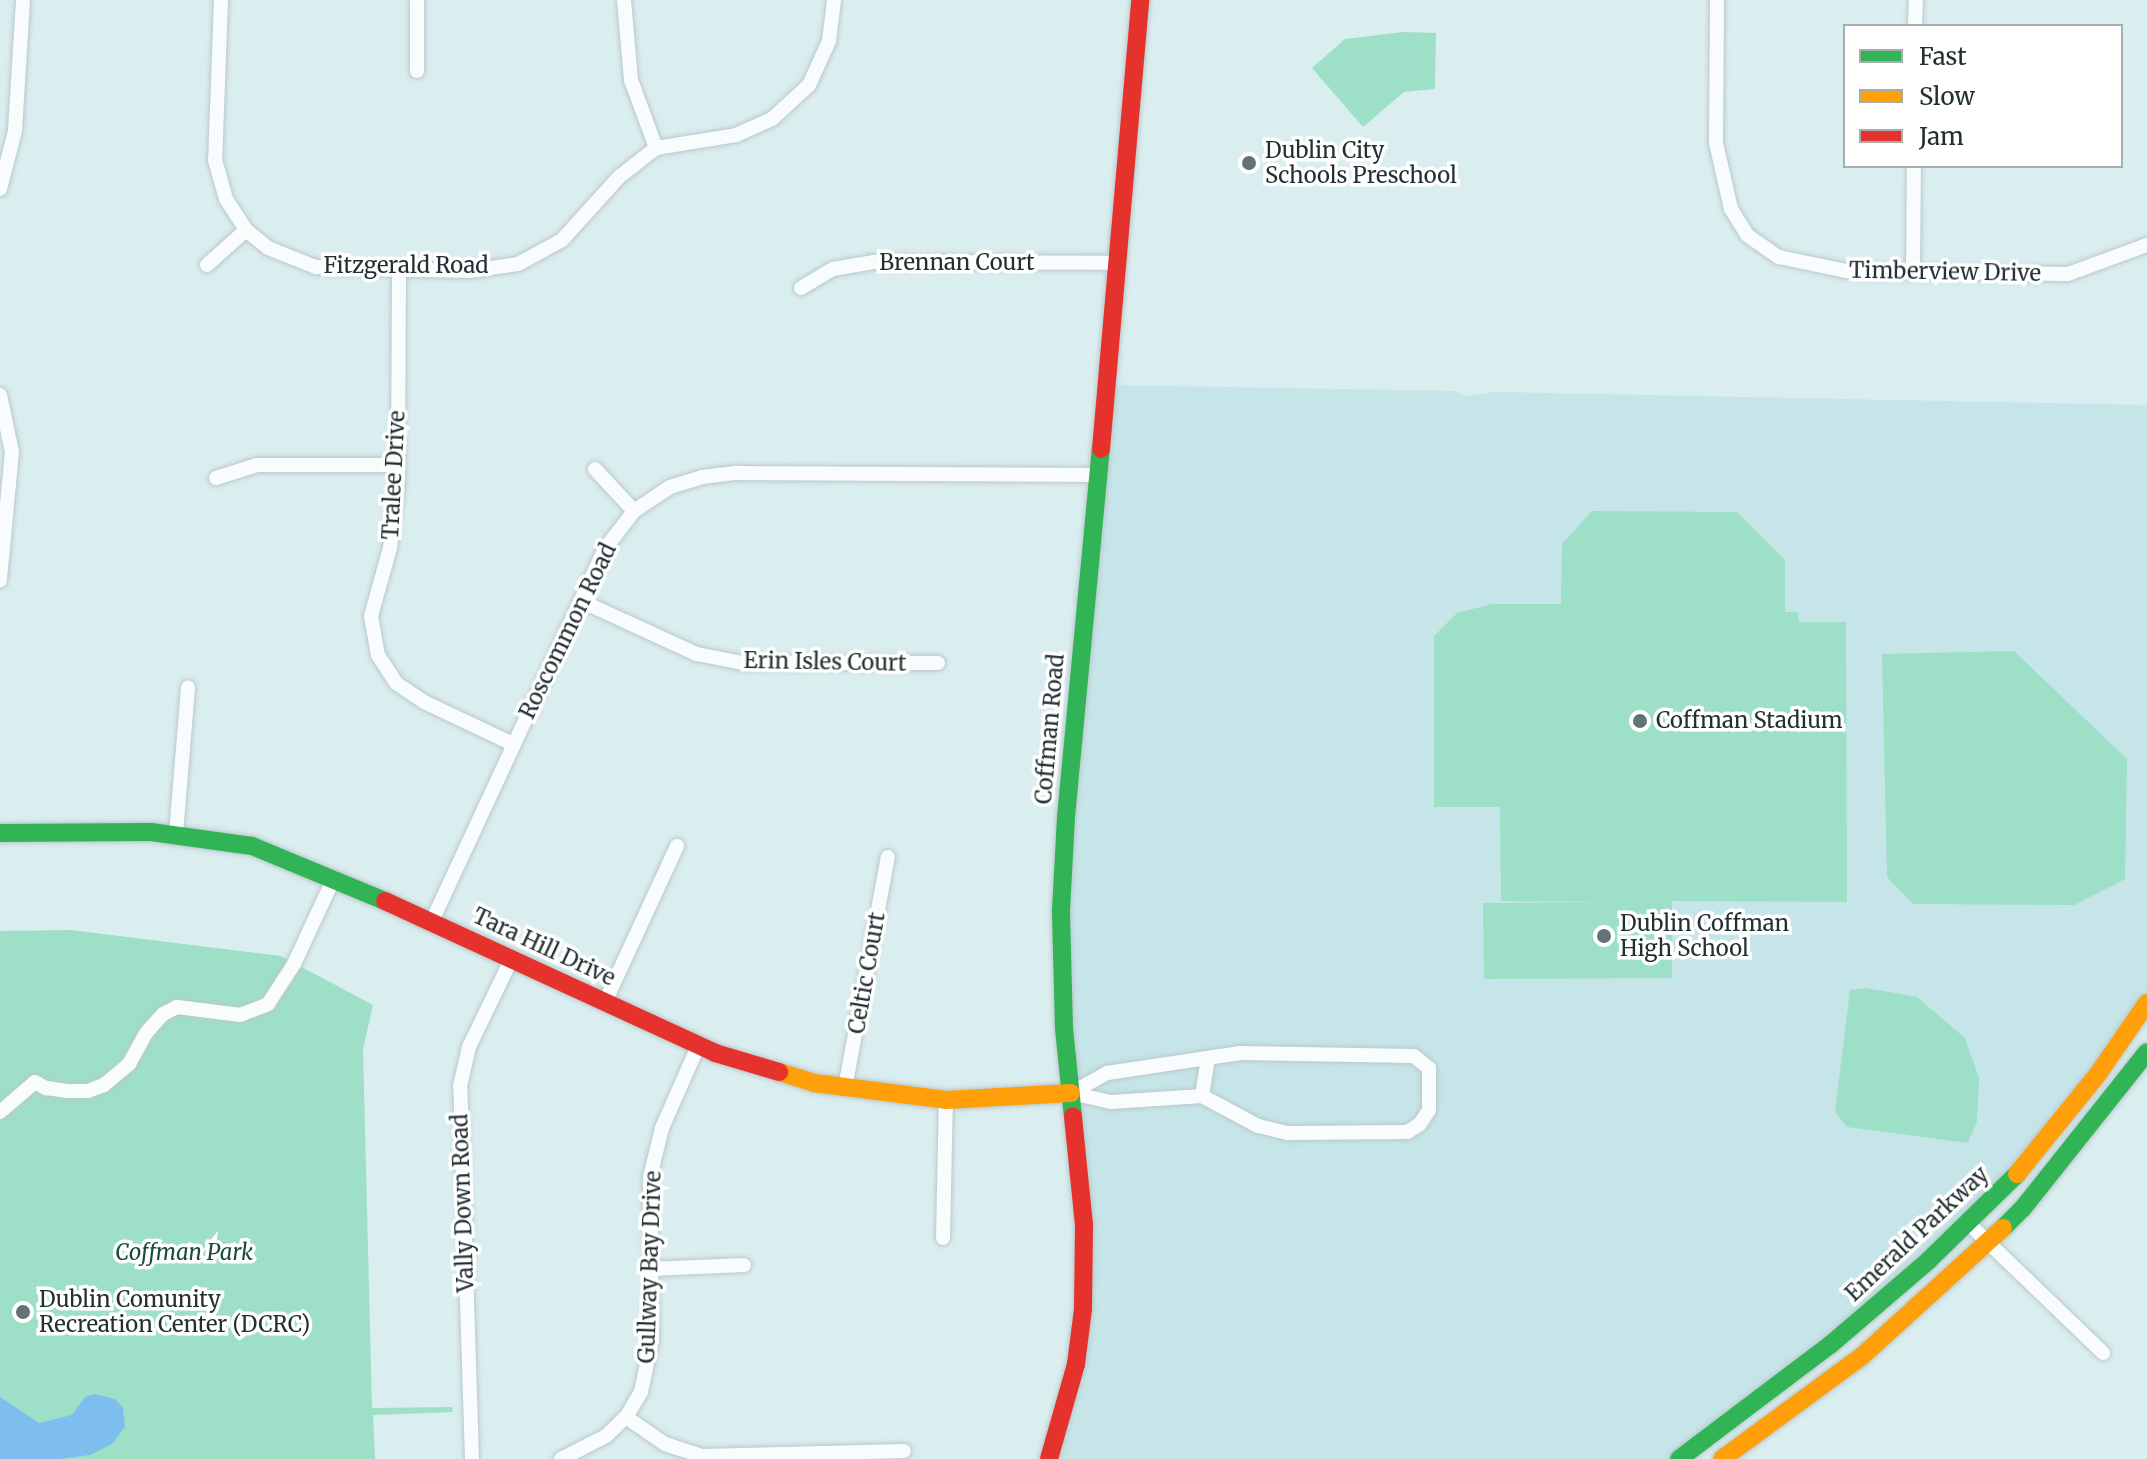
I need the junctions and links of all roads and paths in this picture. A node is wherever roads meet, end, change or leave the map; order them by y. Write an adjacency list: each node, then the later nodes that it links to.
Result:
1 (23, 0): 11 (street)
2 (221, 0): 15 (street)
3 (417, 0): 10 (street)
4 (624, 0): 12 (street)
5 (834, 0): 12 (street, Fitzgerald Road)
6 (1140, 0): 17 (main road, Coffman Road)
7 (1717, 0): 20 (street, Timberview Drive)
8 (1916, 0): 9 (street)
9 (1915, 24)
10 (417, 71)
11 (8, 131): 14 (street)
12 (656, 148): 19 (street, Fitzgerald Road)
13 (1914, 168): 20 (street)
14 (0, 189)
15 (246, 230): 18 (street); 19 (street, Fitzgerald Road)
16 (2147, 245): 20 (street, Timberview Drive)
17 (1119, 263): 21 (street, Brennan Court); 25 (main road, Coffman Road)
18 (207, 265)
19 (399, 271): 23 (street, Tralee Drive)
20 (1913, 272)
21 (801, 288)
22 (0, 395): 28 (street)
23 (398, 465): 26 (street); 32 (street, Tralee Drive)
24 (595, 469): 27 (street)
25 (1096, 475): 27 (street, Roscommon Road); 46 (main road, Coffman Road)
26 (216, 478)
27 (634, 511): 29 (street, Roscommon Road)
28 (0, 580)
29 (581, 601): 30 (street, Erin Isles Court); 32 (street, Roscommon Road)
30 (938, 663)
31 (188, 687): 34 (street)
32 (513, 744): 38 (street, Roscommon Road)
33 (0, 833): 34 (main road, Tara Hill Drive)
34 (176, 834): 37 (main road, Tara Hill Drive)
35 (677, 846): 40 (street)
36 (888, 857): 45 (street, Celtic Court)
37 (334, 878): 38 (main road, Tara Hill Drive); 49 (street)
38 (432, 921): 39 (main road, Tara Hill Drive)
39 (512, 958): 40 (main road, Tara Hill Drive); 58 (street, Vally Down Road)
40 (605, 1002): 42 (main road, Tara Hill Drive)
41 (2147, 1003): 50 (main road, Emerald Parkway)
42 (699, 1044): 45 (main road, Tara Hill Drive); 54 (street, Gullway Bay Drive)
43 (2147, 1052): 52 (main road)
44 (1208, 1058): 46 (street); 47 (street); 47 (street)
45 (845, 1088): 48 (main road, Tara Hill Drive)
46 (1071, 1093): 47 (street); 48 (main road, Tara Hill Drive); 60 (main road, Coffman Road)
47 (1202, 1096)
48 (946, 1100): 51 (street)
49 (0, 1112)
50 (1967, 1222): 52 (street); 61 (main road, Emerald Parkway)
51 (943, 1238)
52 (1988, 1242): 55 (street); 62 (main road)
53 (744, 1265): 54 (street)
54 (650, 1269): 56 (street, Gullway Bay Drive)
55 (2103, 1353)
56 (626, 1417): 57 (street); 59 (street, Gullway Bay Drive)
57 (904, 1451)
58 (472, 1459)
59 (561, 1459)
60 (1049, 1459)
61 (1679, 1459)
62 (1722, 1459)

